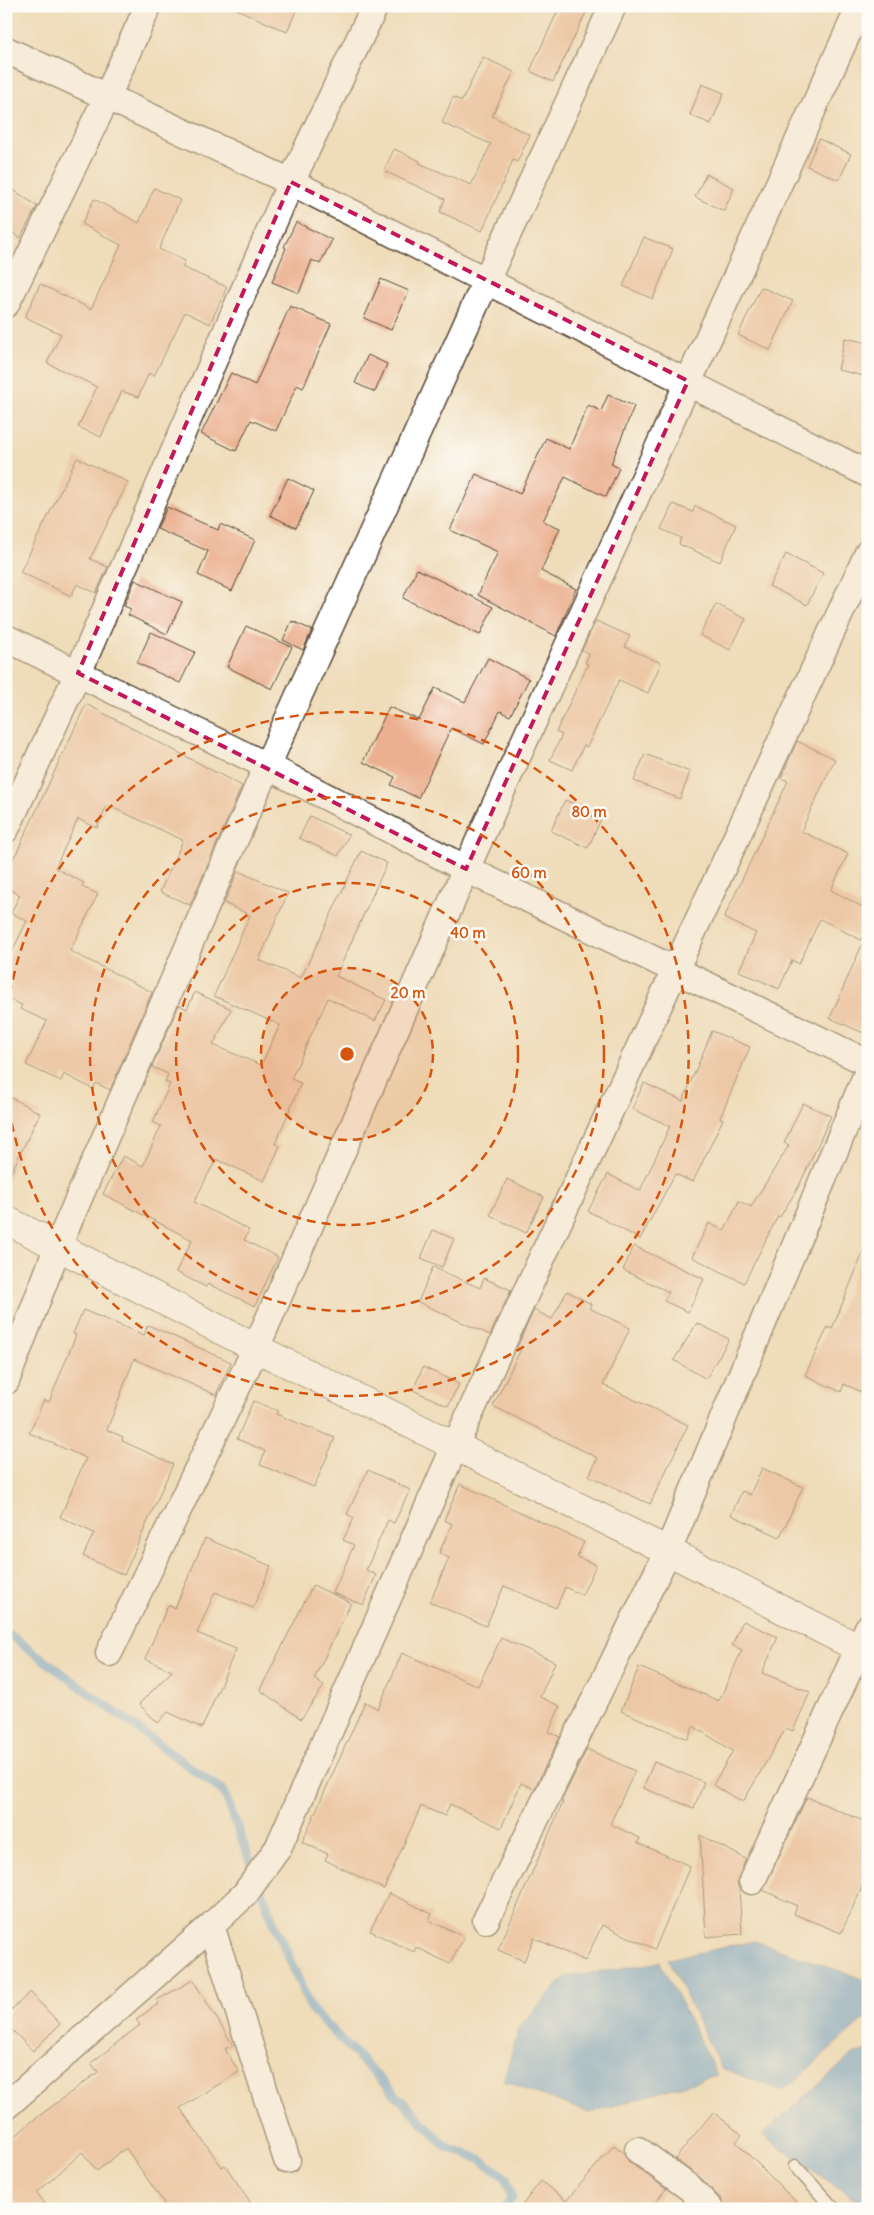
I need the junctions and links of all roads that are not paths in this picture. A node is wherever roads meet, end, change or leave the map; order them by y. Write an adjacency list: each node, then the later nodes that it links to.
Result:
1 (148, 6): 6 (street)
2 (375, 6): 7 (street)
3 (613, 6): 8 (street)
4 (860, 6): 10 (street)
5 (6, 50): 6 (street)
6 (107, 97): 7 (street); 9 (street)
7 (290, 182): 8 (street); 14 (street)
8 (486, 281): 10 (street); 15 (street)
9 (6, 304)
10 (688, 381): 11 (street); 17 (street)
11 (868, 474)
12 (868, 553): 18 (street)
13 (6, 638): 14 (street)
14 (78, 673): 15 (street); 16 (street)
15 (267, 766): 17 (street); 22 (street)
16 (6, 829)
17 (466, 869): 18 (street); 23 (street)
18 (675, 970): 19 (street); 25 (street)
19 (868, 1063)
20 (868, 1071): 26 (street)
21 (6, 1220): 22 (street)
22 (58, 1246): 23 (street); 24 (street)
23 (256, 1348): 25 (street); 28 (street)
24 (6, 1381)
25 (455, 1446): 26 (street); 31 (street)
26 (668, 1551): 27 (street); 30 (street)
27 (865, 1643): 29 (street)
28 (109, 1653)
29 (752, 1880)
30 (486, 1920)
31 (211, 1926): 32 (street); 34 (street)
32 (6, 2106)
33 (638, 2150): 36 (street)
34 (287, 2160)
35 (795, 2166): 37 (lane)
36 (710, 2209)
37 (834, 2209)

